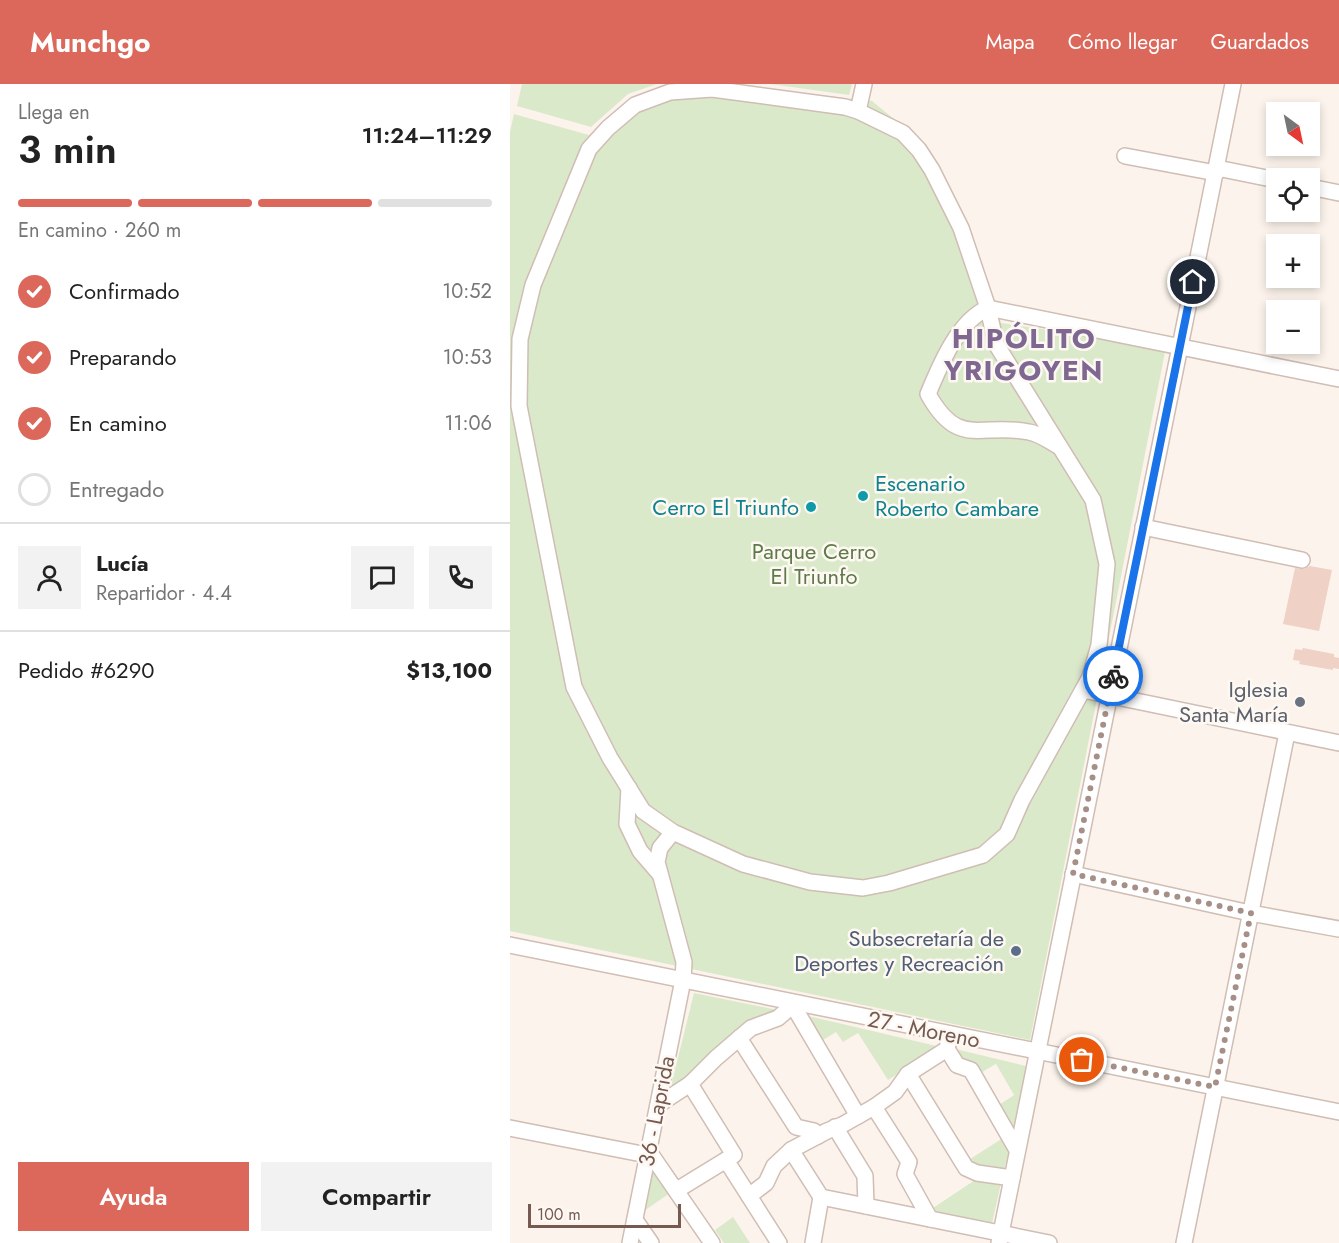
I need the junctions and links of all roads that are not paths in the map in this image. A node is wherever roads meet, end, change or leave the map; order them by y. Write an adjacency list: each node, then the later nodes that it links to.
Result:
1 (864, 84): 3 (street)
2 (1233, 84): 5 (street)
3 (858, 111): 9 (street); 19 (street)
4 (1125, 156): 5 (street)
5 (1216, 170): 6 (street); 10 (street)
6 (1266, 178)
7 (1320, 189): 8 (street)
8 (1339, 193)
9 (988, 308): 10 (street); 12 (street); 12 (street)
10 (1179, 347): 11 (street); 13 (street)
11 (1339, 379)
12 (1061, 448): 15 (street)
13 (1143, 527): 14 (street); 16 (street)
14 (1302, 560)
15 (1083, 690): 16 (street); 20 (street)
16 (1109, 696): 17 (street); 21 (street)
17 (1287, 733): 18 (street); 23 (street)
18 (1339, 743)
19 (629, 788): 20 (street); 22 (street)
20 (673, 832): 22 (street)
21 (1073, 874): 23 (street); 30 (street)
22 (661, 876): 26 (street, 36 - Laprida)
23 (1251, 913): 24 (street); 33 (street)
24 (1339, 929)
25 (510, 945): 26 (street, 27 - Moreno)
26 (682, 980): 27 (street, 27 - Moreno); 34 (street, 36 - Laprida)
27 (791, 1002): 28 (street); 29 (street, 27 - Moreno); 37 (street)
28 (740, 1038): 32 (street); 40 (street)
29 (949, 1042): 30 (street, 27 - Moreno); 31 (street); 42 (street)
30 (1037, 1051): 33 (street, 27 - Moreno); 42 (street)
31 (908, 1074): 35 (street); 45 (street)
32 (690, 1084): 34 (street); 44 (street)
33 (1215, 1087): 36 (street, 27 - Moreno); 59 (street)
34 (658, 1105): 43 (street, 36 - Laprida)
35 (874, 1107): 37 (street); 50 (street)
36 (1339, 1112)
37 (858, 1116): 38 (street)
38 (835, 1127): 40 (street); 49 (street)
39 (510, 1128): 43 (street)
40 (818, 1136): 41 (street)
41 (790, 1150): 47 (street); 48 (street)
42 (1017, 1150): 45 (street)
43 (647, 1152): 46 (street); 51 (street, 36 - Laprida)
44 (726, 1160): 46 (street); 47 (street)
45 (1012, 1178): 52 (street)
46 (677, 1190): 55 (street)
47 (749, 1196): 56 (street)
48 (821, 1197): 49 (street); 57 (street)
49 (866, 1206): 50 (street)
50 (930, 1219): 52 (street)
51 (635, 1220): 53 (street, 36 - Laprida); 54 (street)
52 (1000, 1238): 58 (street)
53 (630, 1243)
54 (651, 1243)
55 (712, 1243)
56 (779, 1243)
57 (813, 1243)
58 (1048, 1243)
59 (1184, 1243)

